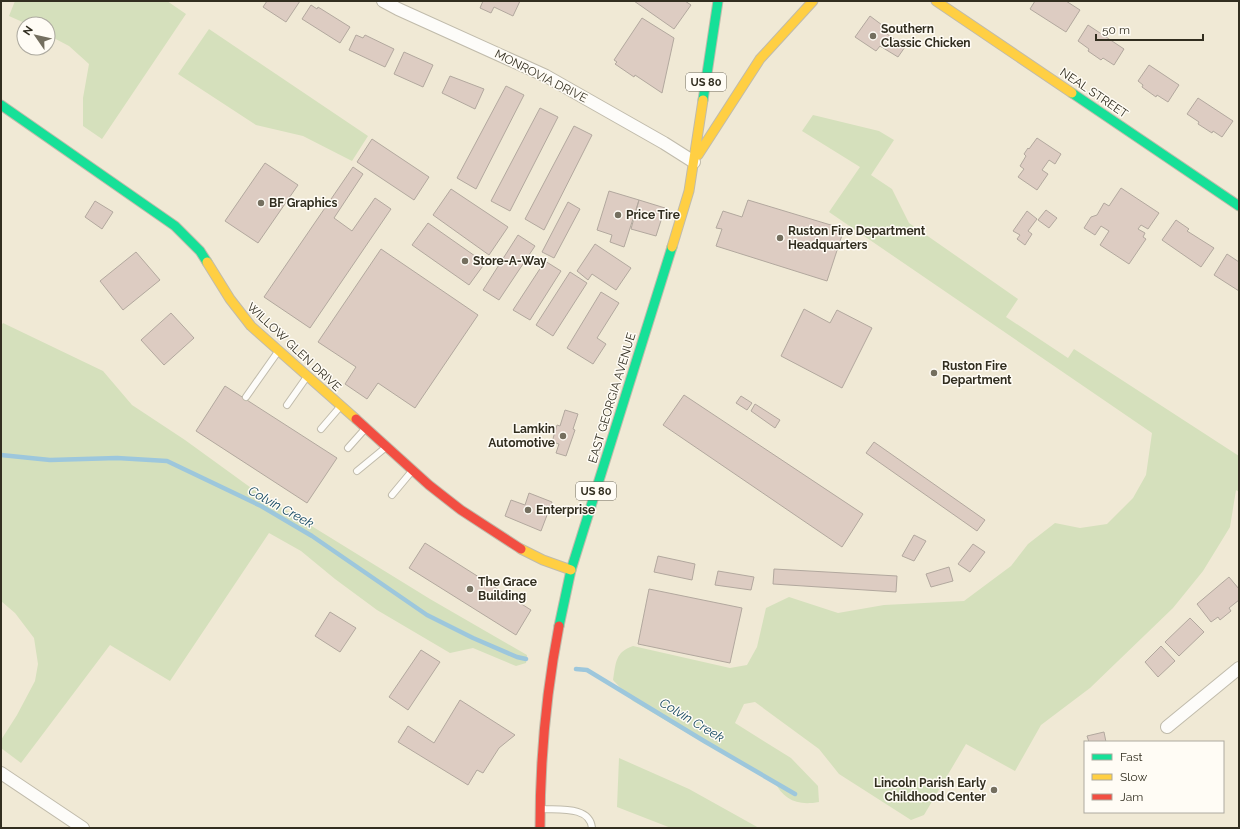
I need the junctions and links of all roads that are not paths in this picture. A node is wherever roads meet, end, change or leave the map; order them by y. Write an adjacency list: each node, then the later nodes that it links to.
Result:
1 (383, 1): 6 (street, MONROVIA DRIVE)
2 (718, 1): 6 (street, EAST GEORGIA AVENUE / US 80)
3 (813, 1): 6 (street)
4 (936, 1): 7 (street, NEAL STREET)
5 (1, 106): 8 (street, WILLOW GLEN DRIVE)
6 (694, 162): 20 (street, EAST GEORGIA AVENUE / US 80)
7 (1239, 206)
8 (279, 351): 9 (street, WILLOW GLEN DRIVE); 10 (lane)
9 (307, 377): 11 (lane); 12 (street, WILLOW GLEN DRIVE)
10 (246, 397)
11 (287, 405)
12 (340, 407): 13 (lane); 14 (street, WILLOW GLEN DRIVE)
13 (321, 429)
14 (365, 429): 15 (lane); 16 (street, WILLOW GLEN DRIVE)
15 (348, 448)
16 (386, 448): 17 (lane); 18 (street, WILLOW GLEN DRIVE)
17 (357, 471)
18 (412, 471): 19 (lane); 20 (street, WILLOW GLEN DRIVE)
19 (392, 495)
20 (571, 570): 24 (street, EAST GEORGIA AVENUE / US 80)
21 (1239, 668): 22 (street)
22 (1167, 727)
23 (1, 773): 25 (street)
24 (540, 809): 26 (street, EAST GEORGIA AVENUE / US 80); 27 (lane)
25 (83, 828)
26 (540, 828)
27 (592, 828)

